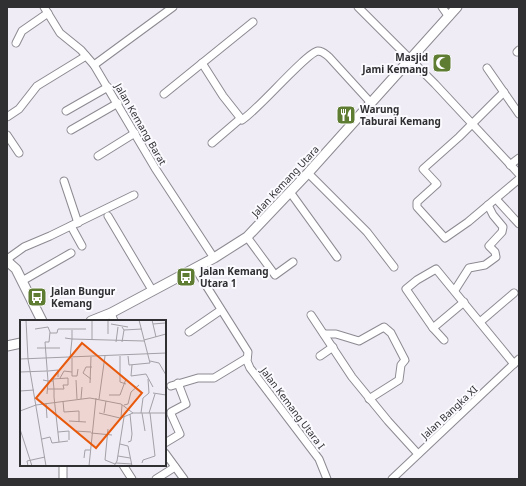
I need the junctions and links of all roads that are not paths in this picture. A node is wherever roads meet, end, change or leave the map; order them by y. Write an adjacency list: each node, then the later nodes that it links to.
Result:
1 (173, 7): 12 (street)
2 (358, 7): 10 (street)
3 (442, 7): 6 (street)
4 (457, 7): 6 (street, Jalan Kemang Utara)
5 (46, 10): 8 (street); 9 (street, Jalan Kemang Barat)
6 (449, 17): 10 (street, Jalan Kemang Utara)
7 (253, 22): 11 (street)
8 (16, 43)
9 (86, 56): 12 (street, Jalan Kemang Barat); 21 (street)
10 (411, 59): 17 (street, Jalan Kemang Utara); 23 (street)
11 (202, 63): 16 (street); 22 (street)
12 (94, 65): 14 (street, Jalan Kemang Barat)
13 (487, 68): 15 (street)
14 (108, 87): 18 (street, Jalan Kemang Barat); 19 (street)
15 (504, 92): 20 (street); 23 (street)
16 (164, 94)
17 (371, 103): 22 (street); 32 (street, Jalan Kemang Utara)
18 (118, 104): 24 (street); 25 (street, Jalan Kemang Barat)
19 (66, 111)
20 (519, 114)
21 (7, 117)
22 (240, 119): 27 (street)
23 (471, 125): 31 (street); 39 (street)
24 (72, 130)
25 (135, 133): 29 (street); 48 (street, Jalan Kemang Barat)
26 (7, 135): 28 (street)
27 (212, 142)
28 (20, 153)
29 (98, 156)
30 (519, 158): 31 (street)
31 (510, 165): 33 (street)
32 (308, 173): 36 (street, Jalan Kemang Utara); 51 (street)
33 (519, 174)
34 (519, 179): 38 (street)
35 (64, 181): 41 (street)
36 (290, 192): 44 (street, Jalan Kemang Utara); 47 (street)
37 (134, 195): 41 (street)
38 (496, 199): 39 (street); 42 (street)
39 (488, 205): 55 (street)
40 (108, 216): 54 (street)
41 (78, 223): 43 (street)
42 (519, 224)
43 (71, 226): 45 (street); 49 (street)
44 (247, 237): 48 (street, Jalan Kemang Utara); 50 (street)
45 (82, 246)
46 (71, 253): 53 (street)
47 (337, 257)
48 (214, 258): 52 (street, Jalan Kemang Utara)
49 (7, 261): 53 (street)
50 (293, 262)
51 (394, 267)
52 (195, 268): 54 (street, Jalan Kemang Utara); 58 (street, Jalan Kemang Utara I)
53 (22, 281): 61 (street)
54 (152, 290): 60 (street, Jalan Kemang Utara)
55 (455, 290): 57 (street); 64 (street)
56 (514, 293): 63 (street)
57 (464, 302): 63 (street); 64 (street)
58 (221, 310): 65 (street); 72 (street, Jalan Kemang Utara I)
59 (311, 315): 66 (street)
60 (113, 317): 62 (street, Jalan Kemang Utara)
61 (42, 320)
62 (96, 320)
63 (480, 322): 73 (street)
64 (433, 328): 67 (street)
65 (189, 332)
66 (324, 334): 70 (street); 74 (street)
67 (444, 340)
68 (20, 344): 69 (street)
69 (7, 346)
70 (333, 347): 71 (street); 74 (street)
71 (320, 356)
72 (247, 358): 75 (street); 85 (street, Jalan Kemang Utara I)
73 (516, 361): 76 (street, Jalan Bangka XI)
74 (370, 399): 76 (street)
75 (166, 442)
76 (418, 454): 86 (street, Jalan Bangka XI)
77 (166, 455): 80 (street)
78 (63, 466): 81 (street)
79 (124, 466): 82 (street)
80 (175, 467): 83 (street); 84 (street)
81 (63, 479)
82 (132, 479)
83 (156, 479)
84 (184, 479)
85 (327, 479)
86 (392, 479)

